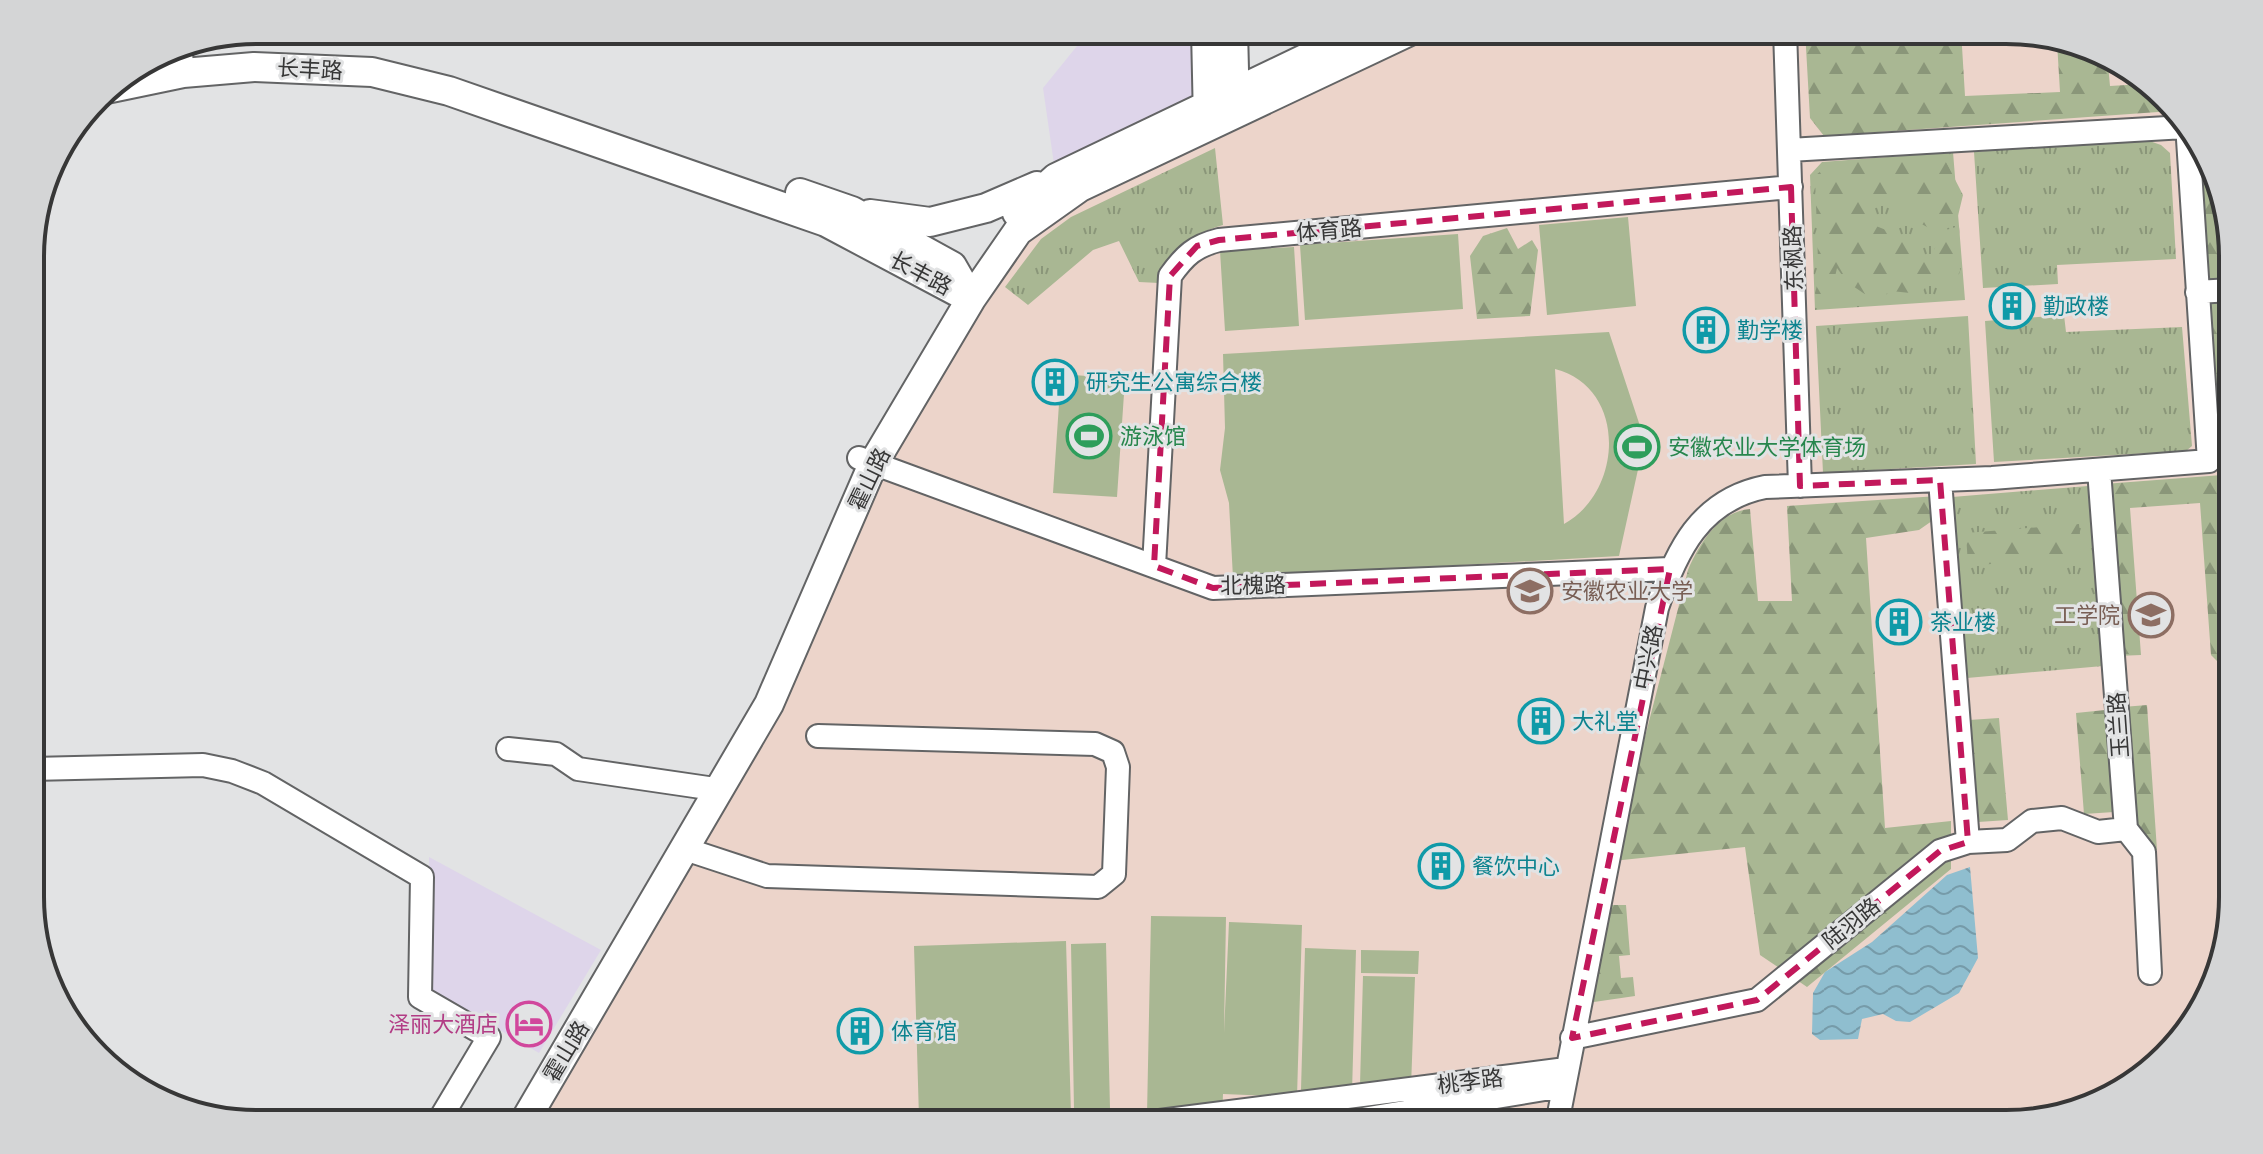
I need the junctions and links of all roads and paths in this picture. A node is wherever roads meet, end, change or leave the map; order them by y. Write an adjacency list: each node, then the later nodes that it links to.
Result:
1 (1206, 44): 8 (main road)
2 (1233, 44): 7 (main road)
3 (1340, 44): 7 (main road, 霍山路)
4 (1378, 44): 7 (main road, 霍山路)
5 (1785, 44): 11 (street, 东枫路)
6 (181, 59): 14 (main road, 长丰路); 15 (main road, 长丰路)
7 (1235, 103): 8 (main road, 霍山路)
8 (1208, 116): 12 (main road, 霍山路); 15 (main road, 霍山路)
9 (2173, 126): 11 (street)
10 (2187, 147): 17 (street)
11 (1789, 150): 13 (street, 东枫路)
12 (1056, 178): 14 (main road); 15 (main road, 霍山路)
13 (1791, 187): 21 (street, 东枫路); 22 (street, 体育路)
14 (852, 211): 15 (main road, 长丰路)
15 (963, 291): 18 (main road, 霍山路)
16 (2219, 291): 17 (street)
17 (2197, 292): 19 (street, 中兴路)
18 (866, 461): 22 (street, 北槐路); 27 (main road, 霍山路); 30 (main road, 霍山路)
19 (2099, 470): 20 (street, 中兴路); 28 (street, 玉兰路)
20 (1940, 480): 21 (street, 中兴路); 29 (street)
21 (1800, 486): 23 (street, 中兴路)
22 (1154, 566): 23 (street, 北槐路)
23 (1670, 569): 32 (street, 中兴路)
24 (818, 736): 30 (street)
25 (508, 749): 27 (street)
26 (44, 769): 34 (street)
27 (708, 788): 35 (main road, 霍山路)
28 (2126, 829): 29 (street, 陆羽路); 31 (street, 玉兰路)
29 (1968, 842): 32 (street, 陆羽路)
30 (685, 849): 36 (main road, 霍山路)
31 (2150, 973)
32 (1572, 1038): 33 (street, 中兴路)
33 (1564, 1077): 37 (street, 桃李路); 38 (street); 39 (street, 中兴路)
34 (445, 1110)
35 (515, 1110)
36 (531, 1110)
37 (1263, 1110)
38 (1401, 1110)
39 (1559, 1110)

